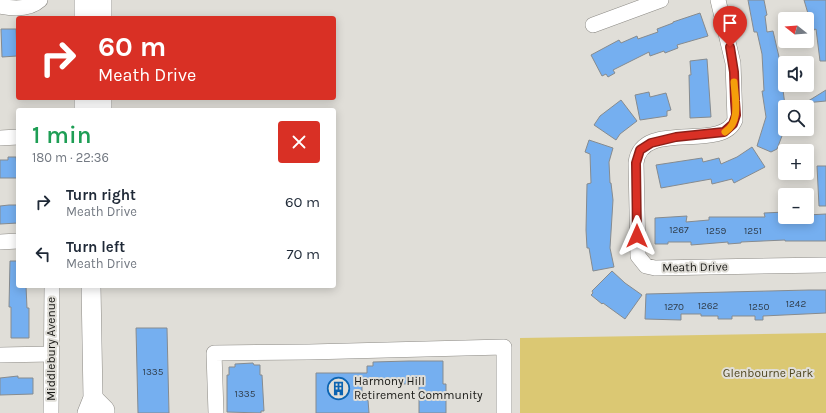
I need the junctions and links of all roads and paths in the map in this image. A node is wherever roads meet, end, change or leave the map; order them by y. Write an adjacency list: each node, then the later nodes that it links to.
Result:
1 (1, 0): 7 (street)
2 (40, 0): 7 (street)
3 (84, 0): 8 (main road)
4 (102, 0): 9 (main road)
5 (661, 0): 10 (street)
6 (718, 0): 15 (street, Meath Drive)
7 (0, 6)
8 (84, 16)
9 (102, 16)
10 (593, 25)
11 (16, 137): 12 (street)
12 (0, 138)
13 (16, 241): 14 (street)
14 (0, 242)
15 (826, 265)
16 (52, 288): 19 (street, Middlebury Avenue)
17 (91, 288): 20 (main road)
18 (0, 354): 19 (street)
19 (51, 354): 21 (street, Middlebury Avenue)
20 (90, 406): 22 (main road)
21 (51, 413)
22 (105, 413)
23 (216, 413): 24 (street)
24 (504, 413)

